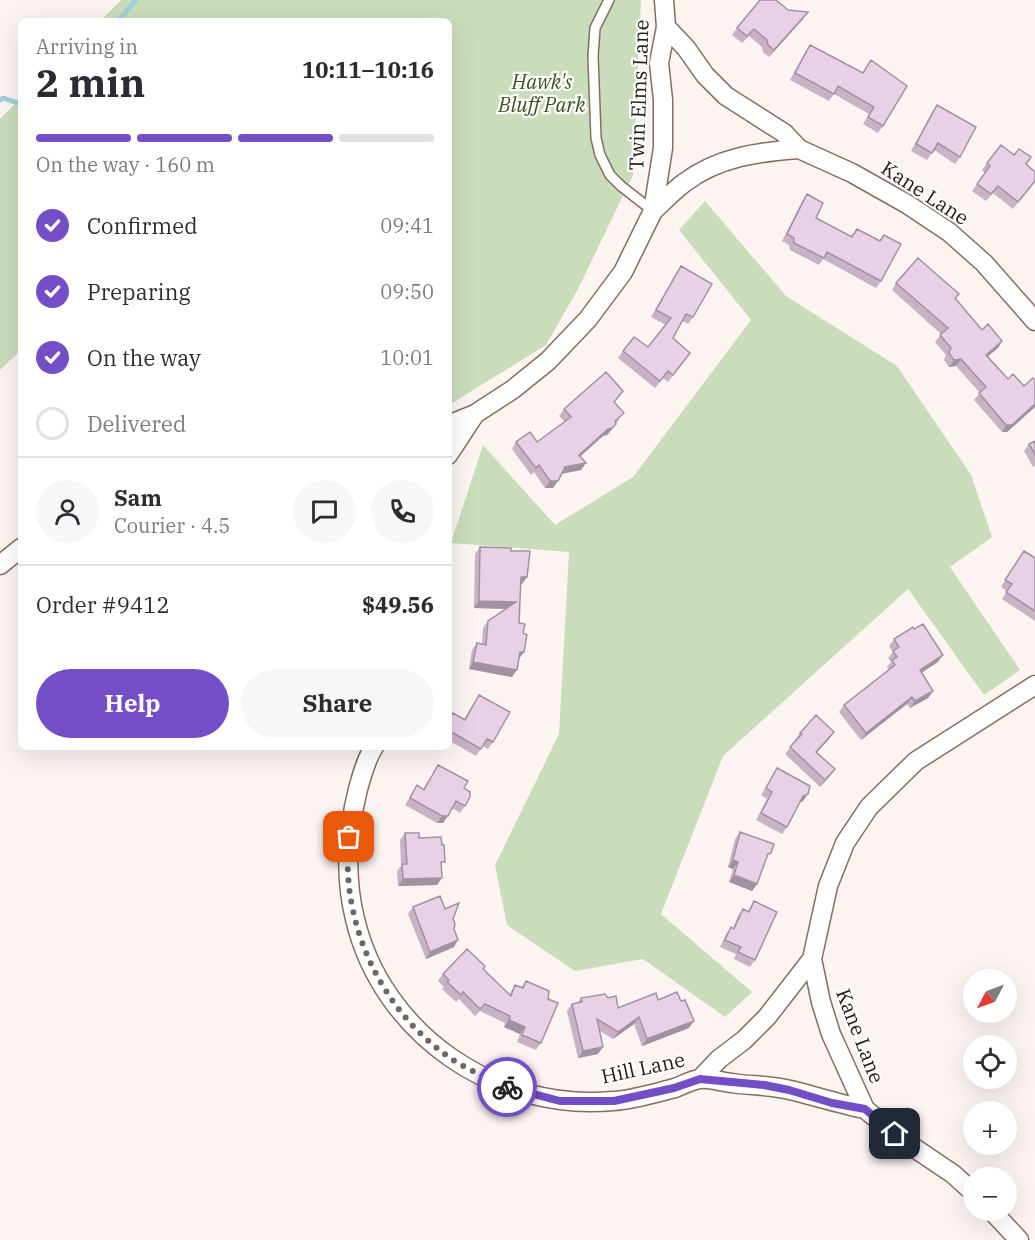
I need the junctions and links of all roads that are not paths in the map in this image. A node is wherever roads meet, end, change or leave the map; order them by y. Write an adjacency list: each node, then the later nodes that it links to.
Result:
1 (609, 0): 5 (lane)
2 (663, 0): 3 (street, Twin Elms Lane)
3 (666, 27): 4 (street, Kane Lane); 5 (street, Twin Elms Lane)
4 (799, 149): 5 (street); 6 (street, Kane Lane)
5 (653, 211): 7 (street, Twin Elms Lane)
6 (1035, 321)
7 (475, 414): 8 (street, Twin Elms Lane); 9 (street)
8 (452, 423)
9 (452, 449)
10 (18, 550): 11 (street)
11 (0, 565)
12 (1034, 688): 14 (street, Kane Lane)
13 (373, 750): 15 (street, Hill Lane)
14 (812, 959): 15 (street); 16 (street, Kane Lane)
15 (700, 1079): 16 (street)
16 (865, 1109): 17 (street, Kane Lane)
17 (963, 1183)
18 (1001, 1221): 19 (street)
19 (1019, 1240)

